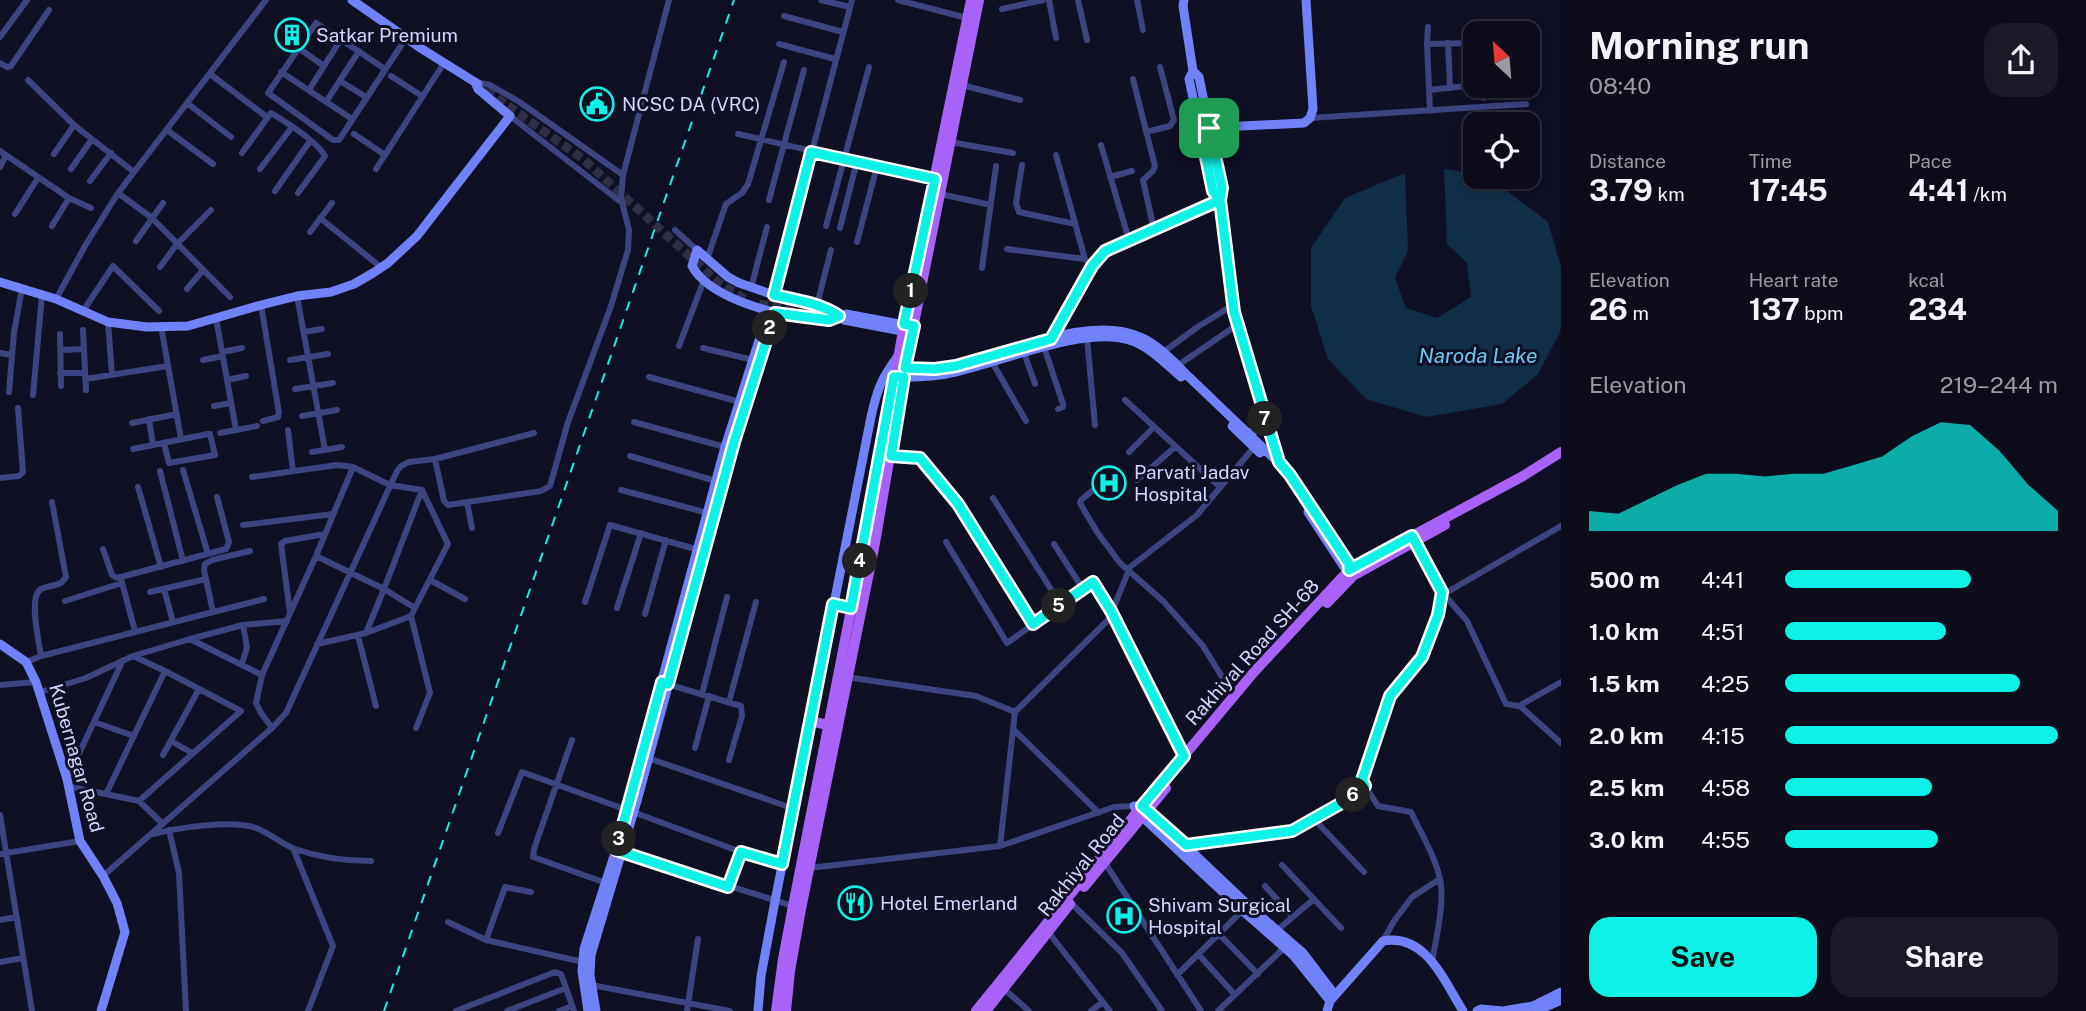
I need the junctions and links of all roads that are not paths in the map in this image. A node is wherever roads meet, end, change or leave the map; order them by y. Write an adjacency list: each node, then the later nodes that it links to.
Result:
1 (27, 0): 23 (street)
2 (266, 0): 44 (street)
3 (352, 0): 24 (street)
4 (669, 0): 101 (street)
5 (821, 0): 15 (street)
6 (898, 0): 19 (street)
7 (971, 0): 19 (main road)
8 (979, 0): 50 (main road)
9 (1043, 0): 16 (street)
10 (1049, 0): 25 (street)
11 (1078, 0): 27 (street)
12 (1137, 0): 21 (street)
13 (1306, 0): 65 (street)
14 (1182, 2): 69 (street)
15 (851, 4): 22 (street)
16 (1002, 9)
17 (49, 10): 36 (street)
18 (784, 16): 22 (street)
19 (967, 18): 104 (main road)
20 (1428, 27): 31 (street)
21 (1143, 30)
22 (843, 32): 34 (street)
23 (0, 37)
24 (406, 38): 37 (street); 41 (street)
25 (1056, 38)
26 (341, 39): 32 (street); 33 (street); 38 (street)
27 (1087, 40)
28 (1448, 43): 29 (street); 31 (street); 52 (street)
29 (1463, 43)
30 (779, 44): 34 (street)
31 (1427, 44): 55 (street)
32 (297, 47): 38 (street); 43 (street)
33 (359, 51): 41 (street); 48 (street)
34 (835, 60): 81 (street)
35 (784, 62): 76 (street)
36 (0, 63)
37 (444, 63): 49 (street); 56 (street)
38 (324, 66): 53 (street)
39 (869, 67): 89 (street)
40 (1160, 67): 71 (street)
41 (385, 69): 57 (street)
42 (804, 71): 79 (street)
43 (281, 72): 53 (street); 66 (street)
44 (210, 74): 60 (street); 64 (street)
45 (391, 76): 56 (street)
46 (1133, 79): 71 (street)
47 (28, 80): 67 (street)
48 (340, 81): 57 (street); 59 (street)
49 (475, 82): 54 (street); 63 (street); 101 (street)
50 (962, 85): 58 (street); 78 (main road)
51 (1463, 86): 52 (street)
52 (1450, 88): 55 (street)
53 (309, 90): 59 (street)
54 (486, 90)
55 (1429, 90): 62 (street)
56 (422, 96): 87 (street)
57 (366, 97): 66 (street)
58 (1020, 100)
59 (326, 102): 66 (street)
60 (187, 103): 70 (street); 74 (street)
61 (1526, 104): 62 (street)
62 (1430, 111): 65 (street)
63 (510, 116): 115 (street); 140 (street)
64 (267, 117): 68 (street); 84 (street)
65 (1310, 118): 69 (street)
66 (352, 119)
67 (74, 125): 75 (street); 86 (street)
68 (292, 127): 77 (street); 97 (street)
69 (1204, 128): 111 (street)
70 (167, 130): 91 (street); 100 (street)
71 (1146, 132): 128 (street)
72 (354, 134): 87 (street)
73 (738, 134): 76 (street)
74 (232, 137)
75 (92, 139): 83 (street); 96 (street)
76 (762, 140): 79 (street); 137 (street)
77 (310, 141): 106 (street); 108 (street)
78 (950, 142): 85 (street); 109 (main road)
79 (785, 145): 81 (street); 112 (street)
80 (1101, 145): 102 (street)
81 (811, 152): 89 (street); 149 (street)
82 (3, 153): 95 (street); 103 (street)
83 (111, 153): 100 (street); 105 (street)
84 (242, 153)
85 (1013, 153)
86 (54, 154)
87 (385, 155): 98 (street)
88 (1056, 155): 122 (street)
89 (844, 159): 90 (street); 124 (street)
90 (857, 162): 93 (street); 126 (street)
91 (213, 163)
92 (1022, 165): 122 (street)
93 (877, 166): 104 (street); 132 (street)
94 (996, 166): 116 (street)
95 (0, 167)
96 (71, 169)
97 (260, 169)
98 (376, 169)
99 (1132, 171): 102 (street)
100 (134, 172): 107 (street)
101 (623, 175): 115 (street)
102 (1110, 177): 130 (street)
103 (38, 178): 110 (street); 119 (street)
104 (935, 179): 165 (main road)
105 (90, 181)
106 (275, 191)
107 (118, 193): 120 (street); 152 (street)
108 (298, 193)
109 (940, 194): 116 (street); 165 (main road)
110 (69, 198): 117 (street); 123 (street)
111 (1220, 200): 128 (street); 154 (street)
112 (769, 201)
113 (163, 203): 120 (street)
114 (332, 203): 121 (street)
115 (622, 203): 261 (street)
116 (991, 205): 141 (street)
117 (92, 208)
118 (211, 210): 133 (street)
119 (15, 214)
120 (152, 218): 131 (street); 133 (street)
121 (320, 218): 129 (street); 140 (street)
122 (1075, 224): 138 (street)
123 (52, 226)
124 (826, 226)
125 (767, 227): 146 (street)
126 (840, 229)
127 (674, 230): 135 (street)
128 (1154, 230): 130 (street)
129 (310, 232)
130 (1129, 240): 138 (street)
131 (136, 241)
132 (857, 242)
133 (177, 244): 139 (street); 142 (street)
134 (1007, 249): 138 (street)
135 (697, 250): 137 (street); 143 (street)
136 (831, 250): 155 (street)
137 (707, 259): 146 (street)
138 (1089, 263): 170 (street)
139 (160, 267)
140 (382, 268): 150 (street)
141 (982, 268)
142 (203, 270): 147 (street); 151 (street)
143 (704, 280): 158 (street); 171 (street)
144 (0, 282): 145 (street)
145 (22, 288): 148 (street); 181 (street)
146 (751, 288): 149 (street)
147 (187, 289)
148 (42, 295): 152 (street); 204 (street)
149 (774, 295): 155 (street)
150 (297, 296): 153 (street); 167 (street)
151 (230, 298)
152 (56, 299): 156 (street)
153 (261, 305): 160 (street); 222 (street)
154 (1233, 305): 162 (street); 178 (street)
155 (818, 310): 159 (street)
156 (83, 311): 157 (street); 161 (street)
157 (159, 311)
158 (771, 312): 159 (street); 186 (street); 274 (street)
159 (839, 316): 165 (street)
160 (216, 318): 163 (street); 179 (street)
161 (108, 322): 163 (street); 192 (street)
162 (1237, 325): 189 (street); 215 (street)
163 (161, 326): 188 (street)
164 (322, 328): 167 (street)
165 (908, 329): 182 (main road); 190 (main road)
166 (83, 330): 174 (street)
167 (303, 332): 183 (street)
168 (60, 334): 175 (street)
169 (1087, 338): 170 (street); 220 (street); 230 (street)
170 (1049, 344): 177 (street); 178 (street); 190 (street); 210 (street)
171 (679, 346)
172 (242, 348): 179 (street)
173 (703, 348): 186 (street)
174 (84, 349): 175 (street); 193 (street)
175 (60, 350): 191 (street)
176 (0, 353): 181 (street)
177 (1024, 353): 187 (street); 198 (street)
178 (1162, 353): 189 (street)
179 (222, 354): 184 (street); 196 (street)
180 (328, 354): 183 (street)
181 (12, 355): 203 (street)
182 (898, 356): 190 (main road); 297 (street)
183 (308, 358): 185 (street); 200 (street)
184 (203, 360)
185 (290, 360)
186 (753, 360): 206 (street)
187 (992, 362): 190 (street); 217 (street)
188 (168, 366): 192 (street); 212 (street)
189 (1177, 366): 226 (street)
190 (900, 372): 240 (main road); 303 (main road)
191 (60, 373): 193 (street); 199 (street)
192 (112, 375): 193 (street)
193 (85, 376): 202 (street)
194 (246, 376): 196 (street)
195 (649, 377): 206 (street)
196 (227, 380): 207 (street)
197 (332, 383): 200 (street)
198 (1035, 384)
199 (61, 386)
200 (313, 386): 201 (street); 213 (street)
201 (295, 389)
202 (86, 390)
203 (9, 392)
204 (33, 395)
205 (1125, 400): 221 (street)
206 (740, 402): 232 (street)
207 (231, 403): 208 (street); 222 (street)
208 (214, 406)
209 (18, 408): 249 (street)
210 (1058, 409)
211 (337, 410): 213 (street)
212 (177, 414): 216 (street); 227 (street)
213 (318, 414): 214 (street); 235 (street)
214 (302, 416)
215 (1265, 417): 226 (street); 243 (street)
216 (149, 419): 219 (street); 229 (street)
217 (1026, 421)
218 (634, 422): 232 (street)
219 (132, 423)
220 (1095, 425)
221 (1154, 427): 233 (street); 237 (street)
222 (236, 430): 224 (street)
223 (288, 430): 247 (street)
224 (220, 433)
225 (534, 433): 241 (street)
226 (1249, 434): 230 (street)
227 (181, 439): 228 (street); 228 (street)
228 (164, 443): 229 (street)
229 (153, 445): 234 (street)
230 (1256, 445): 243 (street); 254 (street)
231 (342, 447): 235 (street)
232 (725, 447): 251 (street)
233 (1175, 447): 250 (street); 254 (street)
234 (133, 449)
235 (325, 450): 236 (street)
236 (312, 452)
237 (1129, 452)
238 (1561, 452): 269 (main road)
239 (630, 456): 251 (street)
240 (891, 456): 303 (main road); 308 (street)
241 (435, 459): 252 (street); 261 (street)
242 (1561, 459): 269 (main road, Rakhiyal Road)
243 (1277, 465): 282 (street)
244 (353, 467): 247 (street); 252 (street); 263 (street)
245 (183, 470): 276 (street)
246 (160, 471): 278 (street)
247 (293, 471): 248 (street)
248 (251, 477)
249 (0, 478)
250 (1137, 480)
251 (716, 481): 262 (street)
252 (390, 485): 255 (street); 281 (street)
253 (138, 487): 279 (street)
254 (1220, 487): 280 (street)
255 (422, 489): 285 (street); 287 (street)
256 (621, 490): 262 (street)
257 (1092, 491): 280 (street)
258 (217, 497): 276 (street)
259 (993, 498): 298 (street)
260 (52, 502): 316 (street)
261 (467, 502): 266 (street)
262 (708, 513): 274 (street)
263 (334, 514): 264 (street); 268 (street)
264 (243, 525)
265 (1561, 526): 290 (street)
266 (472, 528)
267 (641, 533): 270 (street); 295 (street); 300 (street)
268 (325, 534): 277 (street); 306 (street)
269 (1414, 539): 282 (main road, Rakhiyal Road); 290 (street)
270 (666, 540): 274 (street); 304 (street)
271 (946, 542): 308 (street)
272 (1054, 544): 288 (street)
273 (103, 549): 284 (street)
274 (701, 550): 326 (street)
275 (250, 551): 283 (street)
276 (208, 554): 278 (street)
277 (316, 556): 281 (street); 306 (street)
278 (184, 561): 279 (street)
279 (161, 567): 284 (street)
280 (1129, 569): 301 (street); 331 (street)
281 (350, 572): 287 (street); 315 (street)
282 (1351, 573): 331 (main road, Rakhiyal Road)
283 (206, 579): 286 (street); 302 (street)
284 (121, 580): 294 (street); 310 (street)
285 (430, 580): 293 (street); 299 (street)
286 (164, 589): 289 (street); 307 (street)
287 (384, 589): 299 (street); 311 (street)
288 (1083, 589): 298 (street); 301 (street)
289 (150, 592)
290 (1443, 593): 334 (street); 354 (street)
291 (727, 597): 330 (street)
292 (264, 599): 302 (street)
293 (465, 599)
294 (65, 601)
295 (585, 602)
296 (757, 603): 332 (street)
297 (833, 604): 303 (main road); 336 (street)
298 (1060, 605): 308 (street)
299 (415, 608): 305 (street)
300 (617, 608)
301 (1111, 611): 335 (street); 349 (street)
302 (213, 612): 307 (street)
303 (859, 612): 323 (main road); 338 (main road)
304 (645, 614)
305 (411, 616): 311 (street); 340 (street)
306 (289, 618): 309 (street); 322 (street)
307 (173, 622): 310 (street)
308 (1033, 624)
309 (243, 625): 313 (street); 320 (street)
310 (135, 631): 316 (street)
311 (366, 633): 312 (street)
312 (358, 636): 315 (street); 333 (street)
313 (190, 639): 317 (street); 320 (street)
314 (0, 644): 319 (street, Kubernagar Road)
315 (317, 644): 339 (street)
316 (41, 656): 319 (street)
317 (133, 656): 318 (street); 321 (street)
318 (123, 660): 329 (street); 337 (street)
319 (26, 662): 324 (street, Kubernagar Road)
320 (242, 664): 322 (street)
321 (164, 671): 328 (street); 342 (street)
322 (262, 675): 339 (street)
323 (846, 677): 335 (street); 378 (main road)
324 (36, 681): 327 (street); 329 (street, Kubernagar Road)
325 (1561, 682): 334 (street)
326 (665, 683): 330 (street); 350 (street); 359 (street)
327 (0, 685)
328 (199, 689): 344 (street); 347 (street)
329 (40, 692): 352 (street, Kubernagar Road)
330 (705, 695): 332 (street); 346 (street)
331 (1235, 698): 349 (main road, Rakhiyal Road SH-68); 358 (main road, Rakhiyal Road)
332 (729, 702): 351 (street)
333 (376, 706)
334 (1520, 706): 345 (street)
335 (1015, 712): 341 (street)
336 (810, 721): 338 (main road); 357 (street)
337 (94, 722): 342 (street); 352 (street)
338 (828, 725): 389 (main road)
339 (272, 728): 363 (street)
340 (416, 728)
341 (1013, 729): 360 (street); 368 (street)
342 (134, 736): 355 (street)
343 (572, 740): 353 (street)
344 (171, 741): 347 (street); 348 (street)
345 (1561, 743)
346 (695, 748)
347 (192, 753): 356 (street)
348 (163, 755)
349 (1184, 756): 358 (main road, Rakhiyal Road SH-68)
350 (648, 758): 357 (street); 359 (street)
351 (729, 760)
352 (67, 782): 355 (street); 367 (street, Kubernagar Road)
353 (557, 785): 359 (street); 365 (street); 382 (street)
354 (1365, 786): 362 (street); 381 (street)
355 (106, 794): 356 (street)
356 (139, 802): 363 (street)
357 (792, 808): 376 (street)
358 (1140, 810): 360 (street); 369 (street); 375 (main road, Rakhiyal Road); 434 (main road, Rakhiyal Road SH-68)
359 (630, 811): 371 (street); 372 (street)
360 (1099, 813): 368 (street)
361 (0, 815): 373 (street)
362 (1314, 818): 369 (street); 379 (street)
363 (163, 824): 366 (street)
364 (170, 830): 366 (street); 370 (street); 423 (street)
365 (498, 833)
366 (149, 835): 380 (street)
367 (80, 841): 373 (street); 380 (street, Kubernagar Road)
368 (1000, 846): 378 (street)
369 (1181, 847): 390 (street)
370 (293, 848): 374 (street); 424 (street)
371 (619, 851): 382 (street); 384 (street); 410 (street)
372 (741, 852): 376 (street); 384 (street)
373 (3, 854): 391 (street)
374 (370, 861)
375 (1105, 863): 388 (main road, Rakhiyal Road); 409 (street)
376 (782, 864): 387 (street)
377 (1282, 865): 386 (street)
378 (809, 868): 433 (main road)
379 (1364, 872)
380 (103, 876): 422 (street, Kubernagar Road)
381 (1440, 880): 401 (street); 407 (street)
382 (606, 883): 406 (street)
383 (1265, 886): 392 (street)
384 (728, 887): 387 (street)
385 (531, 892): 400 (street)
386 (1314, 899): 392 (street); 395 (street)
387 (775, 901): 389 (street); 431 (street)
388 (1071, 903): 396 (main road, Rakhiyal Road); 439 (street)
389 (793, 906): 432 (main road)
390 (1245, 908): 397 (street); 398 (street)
391 (17, 917): 393 (street); 404 (street)
392 (1293, 917): 397 (street)
393 (0, 920)
394 (448, 922): 400 (street)
395 (1341, 928)
396 (1049, 933): 412 (main road, Rakhiyal Road); 416 (street)
397 (1274, 933): 402 (street); 417 (street)
398 (1220, 935): 403 (street); 408 (street)
399 (698, 939): 418 (street)
400 (486, 940): 406 (street)
401 (1383, 941): 407 (street); 417 (street)
402 (1285, 947): 408 (street); 417 (street)
403 (1199, 955): 409 (street); 414 (street)
404 (23, 958): 405 (street); 421 (street)
405 (0, 962)
406 (583, 962): 428 (street)
407 (1433, 962): 420 (street)
408 (1258, 974): 414 (street)
409 (1177, 975): 440 (street)
410 (591, 985): 418 (street); 429 (street)
411 (566, 988): 419 (street); 425 (street); 426 (street)
412 (1004, 989): 435 (main road, Rakhiyal Road); 436 (street)
413 (1561, 992): 443 (street)
414 (1235, 995): 441 (street)
415 (1561, 1000): 444 (street)
416 (1103, 1002): 437 (street); 438 (street)
417 (1331, 1002)
418 (688, 1007): 430 (street)
419 (573, 1009): 427 (street)
420 (1465, 1010)
421 (32, 1011)
422 (101, 1011)
423 (187, 1011)
424 (308, 1011)
425 (456, 1011)
426 (507, 1011)
427 (559, 1011)
428 (588, 1011)
429 (596, 1011)
430 (730, 1011)
431 (758, 1011)
432 (776, 1011)
433 (786, 1011)
434 (976, 1011)
435 (986, 1011)
436 (1029, 1011)
437 (1091, 1011)
438 (1110, 1011)
439 (1162, 1011)
440 (1201, 1011)
441 (1218, 1011)
442 (1477, 1011): 443 (street)
443 (1503, 1011)
444 (1539, 1011)

